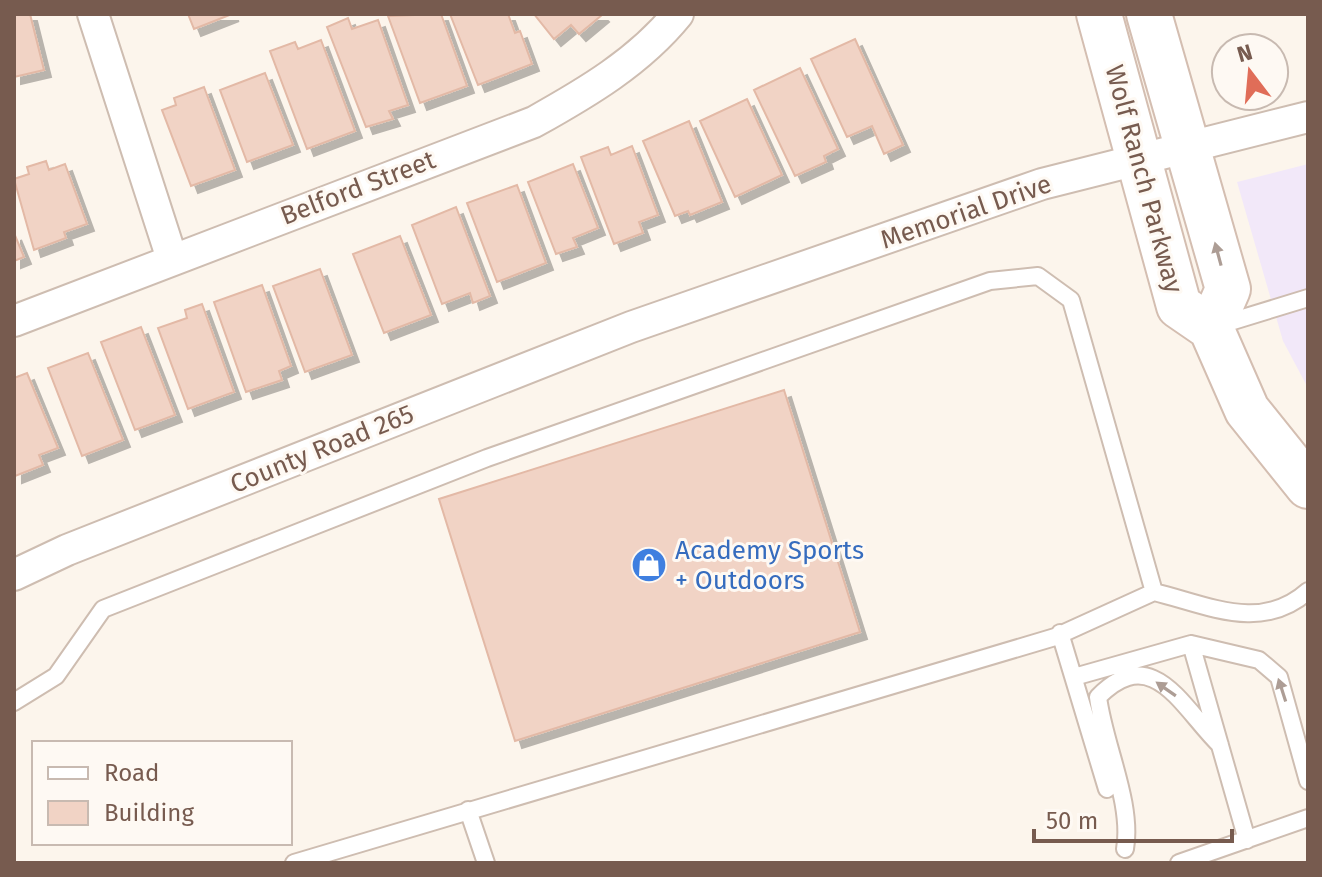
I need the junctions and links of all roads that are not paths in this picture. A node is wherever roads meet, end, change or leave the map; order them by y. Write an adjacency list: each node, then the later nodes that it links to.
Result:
1 (93, 14): 8 (street)
2 (678, 14): 8 (street, Belford Street)
3 (1099, 14): 7 (street, Wolf Ranch Parkway)
4 (1149, 14): 6 (street, Wolf Ranch Parkway)
5 (1308, 117): 6 (street, Memorial Drive)
6 (1189, 147): 7 (street, Memorial Drive); 12 (street, Wolf Ranch Parkway, one-way to 6)
7 (1141, 158): 11 (street, Memorial Drive); 12 (street, Wolf Ranch Parkway)
8 (172, 259): 10 (street, Belford Street)
9 (1308, 298): 12 (lane)
10 (14, 321)
11 (631, 327): 14 (street, County Road 265)
12 (1211, 328): 13 (street)
13 (1308, 486)
14 (14, 575)
15 (1308, 591): 16 (lane)
16 (1154, 592): 17 (lane); 20 (lane)
17 (1060, 633): 19 (lane); 23 (lane)
18 (1191, 644): 19 (lane); 21 (lane); 22 (lane, one-way to 18)
19 (1074, 677): 26 (lane)
20 (14, 702)
21 (1220, 745): 25 (lane); 26 (lane, one-way to 26)
22 (1308, 781)
23 (468, 810): 27 (lane); 28 (lane)
24 (1308, 818): 25 (lane)
25 (1247, 840): 29 (lane)
26 (1126, 856)
27 (294, 863)
28 (486, 863)
29 (1179, 863)

